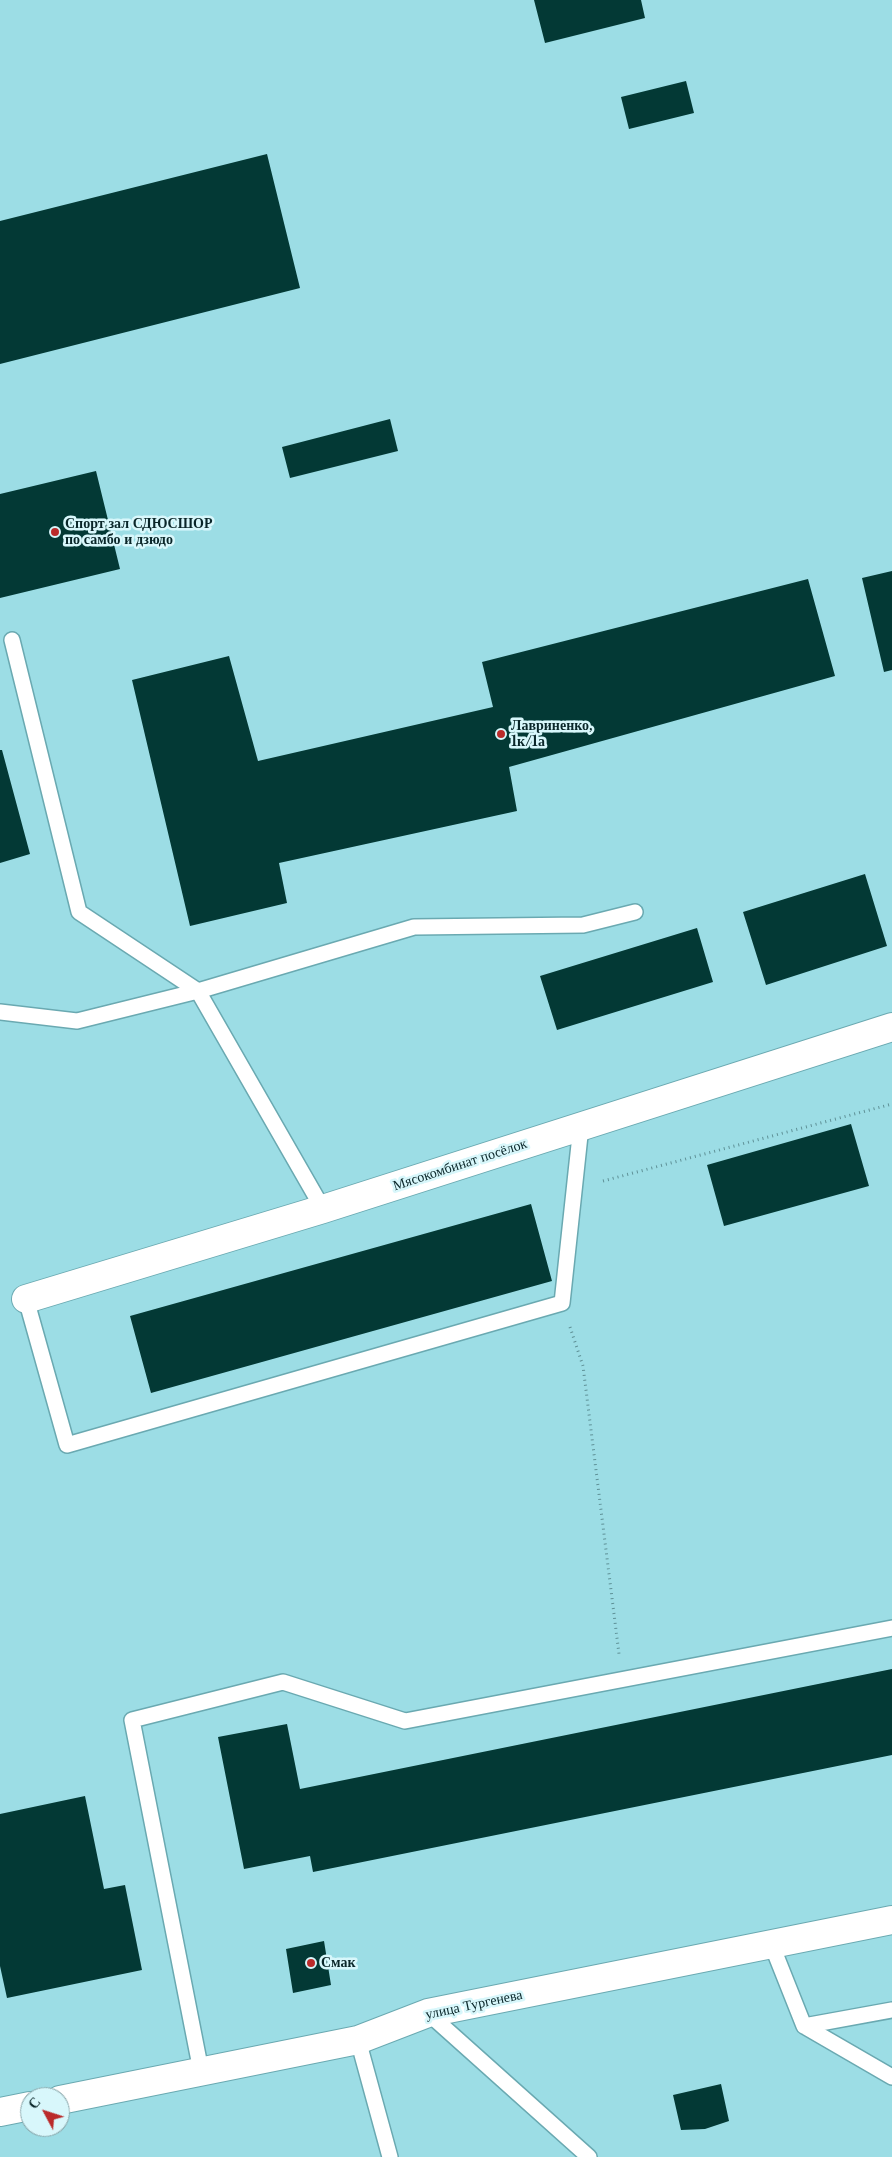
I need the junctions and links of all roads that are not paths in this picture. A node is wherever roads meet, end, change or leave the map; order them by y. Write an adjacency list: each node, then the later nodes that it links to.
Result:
1 (12, 640): 3 (lane)
2 (635, 912): 3 (lane)
3 (198, 991): 4 (lane); 7 (lane)
4 (0, 1012)
5 (892, 1027): 6 (street, Мясокомбинат посёлок)
6 (581, 1126): 7 (street, Мясокомбинат посёлок); 8 (lane)
7 (323, 1210): 8 (street, Мясокомбинат посёлок)
8 (26, 1299)
9 (892, 1628): 16 (lane)
10 (892, 1920): 11 (street, улица Тургенева)
11 (771, 1943): 13 (street, улица Тургенева); 14 (lane)
12 (892, 2010): 14 (lane)
13 (428, 2013): 15 (street, улица Тургенева); 22 (lane)
14 (804, 2026): 17 (lane)
15 (358, 2040): 16 (street, улица Тургенева); 21 (lane)
16 (201, 2071): 18 (street, улица Тургенева)
17 (892, 2076)
18 (70, 2098)
19 (20, 2108): 20 (street)
20 (0, 2112)
21 (390, 2157)
22 (589, 2157)

